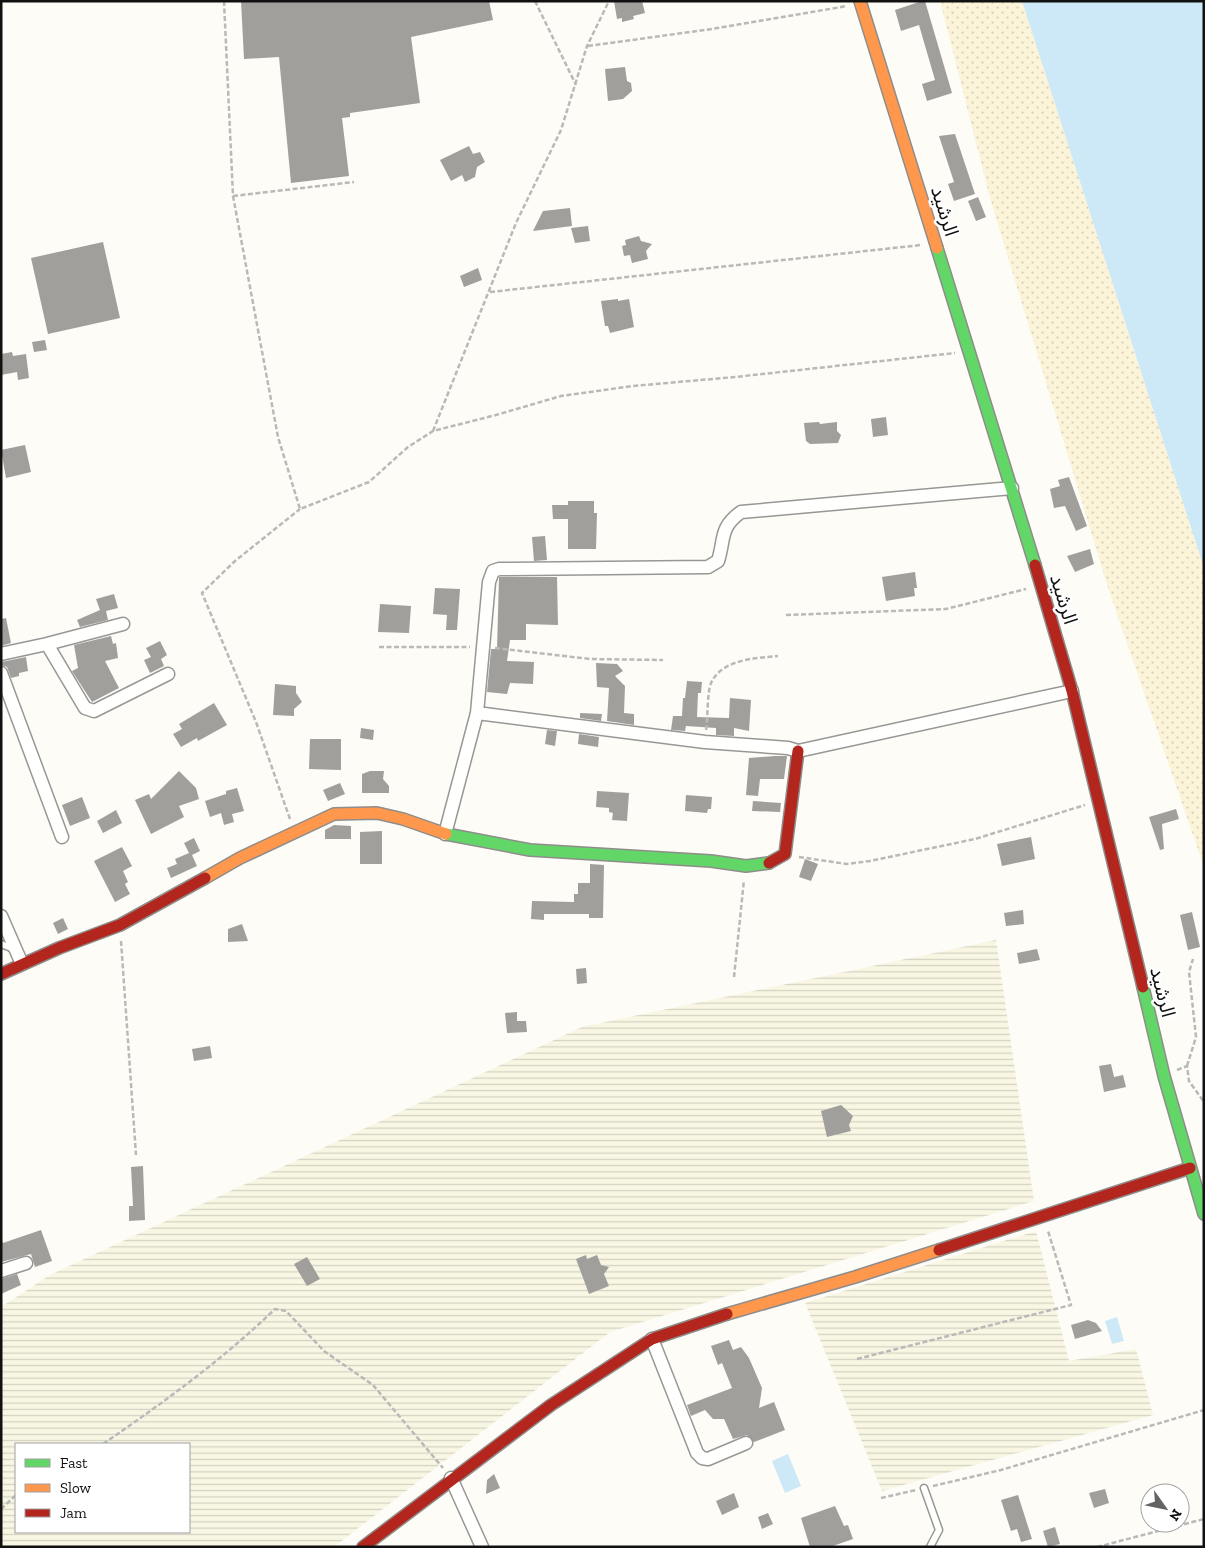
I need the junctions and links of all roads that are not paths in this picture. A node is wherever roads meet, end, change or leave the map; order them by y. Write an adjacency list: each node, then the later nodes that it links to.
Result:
1 (861, 3): 2 (street, الرشيد)
2 (1012, 488): 8 (street, الرشيد); 9 (street)
3 (122, 624): 4 (street)
4 (47, 644): 5 (street); 7 (street)
5 (1, 654)
6 (1, 673): 12 (street)
7 (168, 674)
8 (1072, 691): 10 (street); 18 (street, الرشيد)
9 (477, 714): 10 (street); 11 (street)
10 (798, 751): 11 (street)
11 (445, 834): 16 (street)
12 (62, 837)
13 (1, 916): 15 (street)
14 (1, 944): 15 (lane)
15 (15, 949): 16 (street)
16 (22, 964): 17 (street)
17 (1, 974)
18 (1190, 1168): 19 (street, الرشيد); 22 (street)
19 (1204, 1214)
20 (26, 1263): 21 (street)
21 (1, 1272)
22 (652, 1339): 23 (street); 24 (street)
23 (746, 1443)
24 (451, 1478): 26 (street); 27 (street)
25 (924, 1488): 28 (lane)
26 (363, 1547)
27 (482, 1547)
28 (930, 1547)

